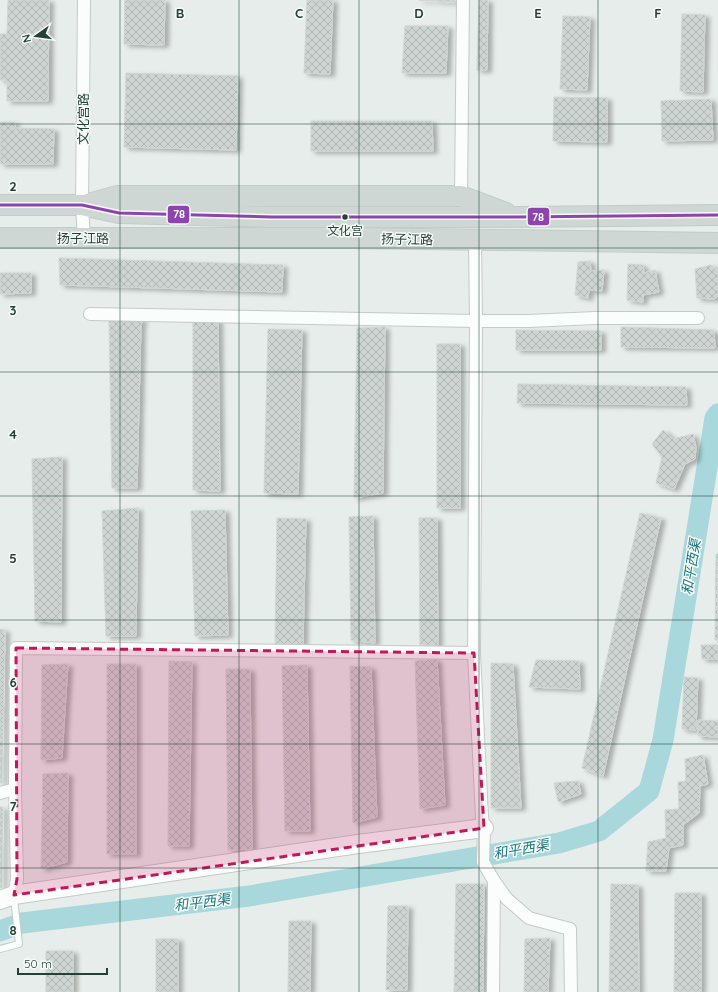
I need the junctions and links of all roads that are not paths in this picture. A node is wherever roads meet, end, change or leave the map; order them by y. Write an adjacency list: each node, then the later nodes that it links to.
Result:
1 (84, 0): 4 (street, 文化宫路)
2 (463, 0): 3 (street)
3 (461, 196): 4 (main road); 7 (main road)
4 (82, 205): 5 (main road, 扬子江路); 7 (main road, 扬子江路); 9 (street, 文化宫路)
5 (0, 206)
6 (718, 215): 7 (main road, 扬子江路)
7 (517, 217)
8 (0, 238): 9 (main road, 扬子江路)
9 (84, 238): 10 (main road, 扬子江路)
10 (476, 240): 11 (main road, 扬子江路); 14 (street)
11 (718, 243)
12 (90, 314): 14 (street)
13 (698, 318): 14 (street)
14 (476, 321): 15 (street)
15 (474, 653): 16 (street); 18 (street)
16 (16, 789): 17 (street); 20 (street)
17 (0, 793)
18 (484, 829): 19 (street); 20 (street)
19 (494, 881): 22 (street); 23 (street)
20 (9, 897): 21 (lane)
21 (0, 949)
22 (493, 992)
23 (571, 992)

